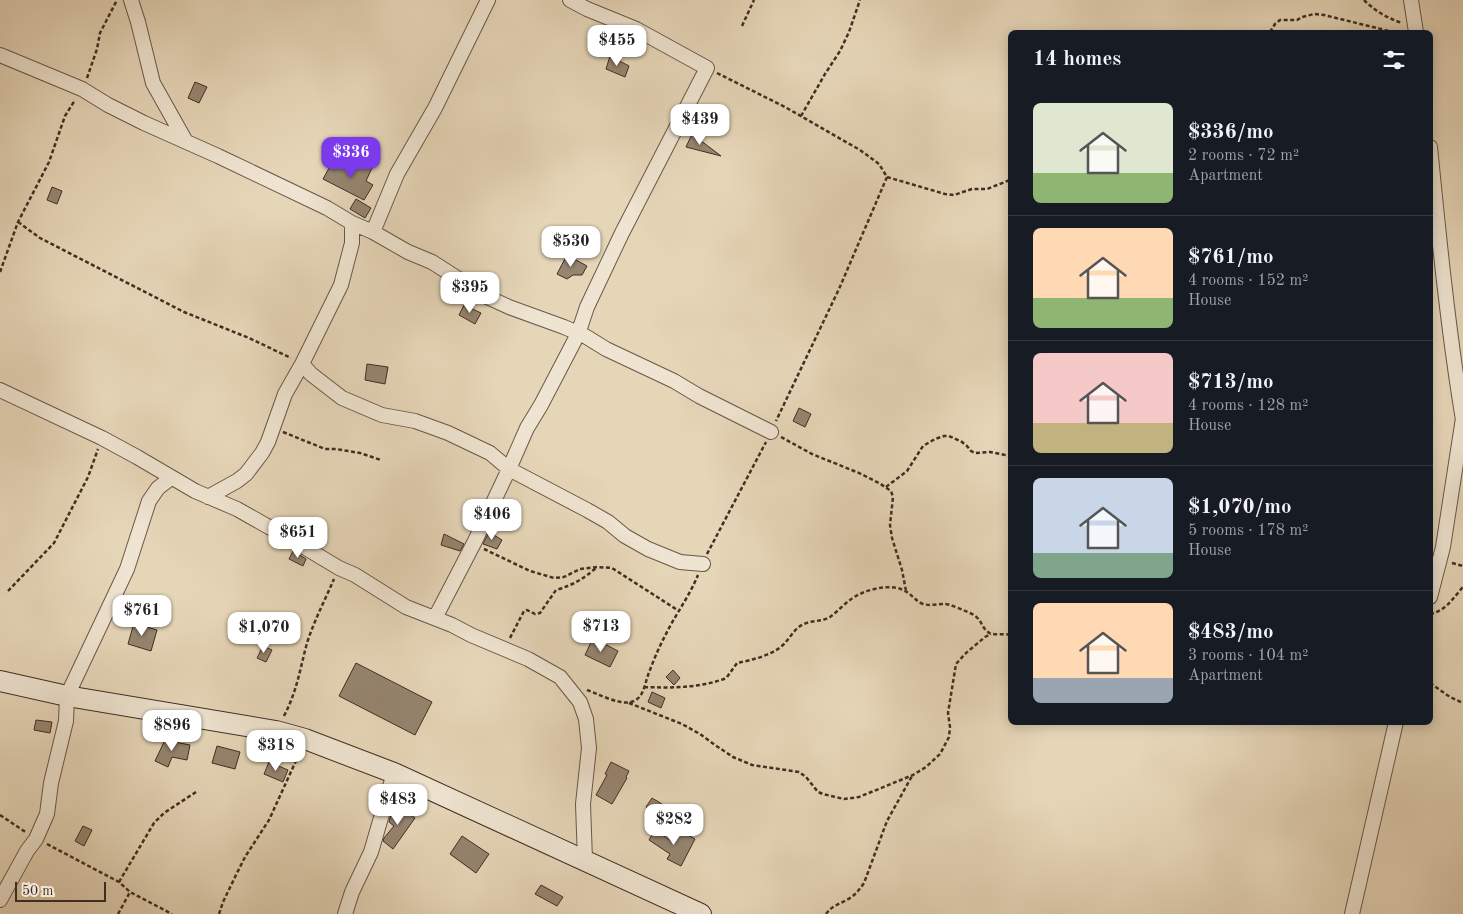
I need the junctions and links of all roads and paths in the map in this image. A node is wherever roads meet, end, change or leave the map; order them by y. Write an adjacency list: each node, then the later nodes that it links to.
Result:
1 (118, 0): 15 (path)
2 (131, 0): 17 (street)
3 (488, 0): 23 (street)
4 (570, 0): 14 (street)
5 (754, 0): 9 (path)
6 (860, 0): 16 (path)
7 (1364, 0): 12 (path)
8 (1411, 0): 12 (street)
9 (742, 26)
10 (1272, 30): 11 (path)
11 (1385, 30)
12 (1415, 30)
13 (0, 55): 15 (street)
14 (707, 68): 16 (path); 25 (street)
15 (82, 89): 17 (street); 21 (path)
16 (801, 116): 19 (path)
17 (185, 140): 22 (street)
18 (1433, 176): 28 (street)
19 (887, 177): 20 (path); 30 (path)
20 (1008, 181)
21 (18, 222): 24 (path); 26 (path)
22 (352, 223): 23 (street); 26 (street)
23 (373, 232): 25 (street)
24 (0, 272)
25 (578, 334): 30 (street); 34 (street)
26 (302, 364): 29 (street); 34 (street)
27 (0, 390): 31 (street)
28 (1463, 419): 42 (street)
29 (272, 430): 33 (path); 37 (street)
30 (771, 432): 36 (path); 39 (path)
31 (102, 438): 35 (street); 44 (path)
32 (1008, 456): 36 (path)
33 (381, 460)
34 (509, 469): 38 (street); 39 (street)
35 (171, 478): 37 (street); 56 (street)
36 (886, 488): 45 (path)
37 (208, 497): 41 (street)
38 (473, 544): 40 (path); 48 (street)
39 (703, 564): 46 (path)
40 (597, 567): 46 (path); 51 (path)
41 (339, 568): 48 (street); 60 (path)
42 (1433, 585)
43 (1463, 587): 47 (path)
44 (8, 591)
45 (906, 591): 49 (path); 55 (path)
46 (679, 611): 55 (path)
47 (1433, 613)
48 (435, 618): 51 (street)
49 (991, 634): 50 (path); 63 (path)
50 (1008, 635)
51 (504, 649): 54 (street)
52 (0, 681): 56 (street)
53 (1433, 685): 58 (path)
54 (568, 686): 57 (path); 67 (street)
55 (644, 687): 57 (path)
56 (67, 696): 60 (street); 66 (street)
57 (628, 703): 63 (path)
58 (1463, 703)
59 (1395, 725): 77 (street)
60 (276, 731): 61 (street)
61 (305, 739): 62 (street); 73 (path)
62 (394, 773): 67 (street); 74 (street)
63 (912, 775): 76 (path)
64 (196, 792): 68 (path)
65 (0, 815): 66 (path)
66 (36, 839): 68 (path); 70 (street)
67 (584, 860): 75 (street)
68 (119, 882): 69 (path)
69 (130, 892): 71 (path); 72 (path)
70 (0, 900)
71 (118, 914)
72 (172, 914)
73 (219, 914)
74 (345, 914)
75 (701, 914)
76 (826, 914)
77 (1352, 914)

